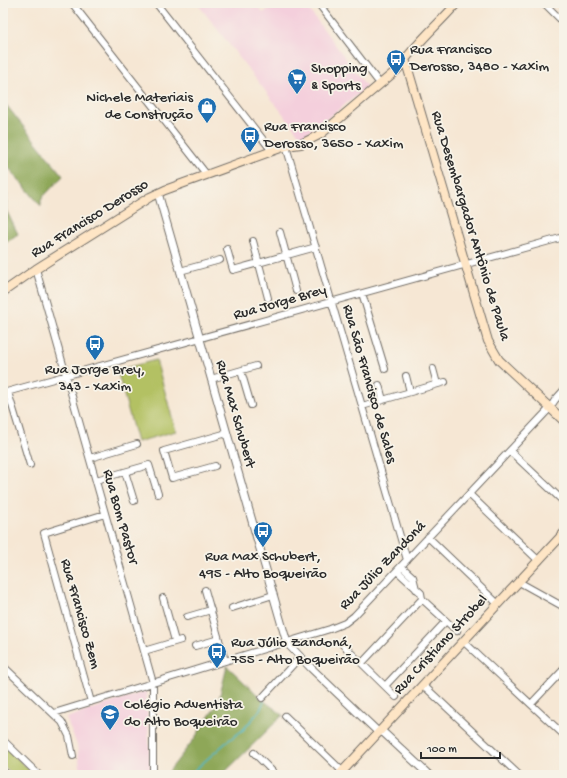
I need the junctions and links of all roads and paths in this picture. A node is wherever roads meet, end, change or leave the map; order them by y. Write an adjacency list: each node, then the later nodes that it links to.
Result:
1 (72, 3): 12 (street)
2 (156, 3): 11 (street)
3 (328, 3): 6 (street)
4 (457, 3): 8 (main road, Rua Francisco Derosso)
5 (544, 3): 7 (street)
6 (320, 6): 9 (street)
7 (564, 23)
8 (405, 59): 9 (main road, Rua Francisco Derosso); 10 (main road, Rua Francisco Derosso); 22 (main road, Rua Desembargador Antônio de Paula)
9 (377, 80): 10 (main road, Rua Francisco Derosso)
10 (286, 146): 11 (main road, Rua Francisco Derosso); 17 (street, Rua São Francisco de Sales)
11 (272, 151): 12 (main road, Rua Francisco Derosso)
12 (207, 175): 13 (main road, Rua Francisco Derosso)
13 (158, 193): 23 (main road, Rua Francisco Derosso); 24 (street, Rua Max Schubert)
14 (280, 232): 19 (street)
15 (564, 237): 22 (street, Rua Jorge Brey)
16 (253, 241): 21 (street)
17 (316, 247): 19 (street); 29 (street, Rua São Francisco de Sales)
18 (227, 249): 21 (street)
19 (286, 255): 21 (street); 25 (street)
20 (220, 260): 24 (street)
21 (259, 263): 28 (street)
22 (466, 264): 27 (street, Rua Jorge Brey); 47 (main road, Rua Desembargador Antônio de Paula)
23 (36, 269): 26 (main road, Rua Francisco Derosso); 35 (street, Rua Bom Pastor)
24 (180, 271): 30 (street, Rua Max Schubert)
25 (296, 291)
26 (3, 292)
27 (362, 293): 29 (street, Rua Jorge Brey); 32 (street)
28 (268, 298)
29 (332, 302): 30 (street, Rua Jorge Brey); 46 (street, Rua São Francisco de Sales)
30 (199, 338): 35 (street, Rua Jorge Brey); 37 (street, Rua Max Schubert)
31 (256, 366): 34 (street)
32 (385, 369)
33 (433, 369): 39 (street)
34 (241, 371): 37 (street); 45 (street)
35 (66, 375): 42 (street, Rua Jorge Brey); 52 (street, Rua Bom Pastor)
36 (406, 376): 43 (street)
37 (211, 379): 49 (street, Rua Max Schubert)
38 (445, 382): 39 (street)
39 (437, 384): 43 (street)
40 (379, 385): 44 (street)
41 (564, 390): 47 (street, Rua Júlio Zandoná)
42 (5, 392): 53 (street)
43 (410, 392): 44 (street)
44 (383, 400): 46 (street)
45 (251, 405)
46 (362, 406): 64 (street, Rua São Francisco de Sales)
47 (550, 408): 48 (main road, Rua Desembargador Antônio de Paula); 51 (street, Rua Júlio Zandoná)
48 (564, 421)
49 (226, 433): 54 (street); 69 (street, Rua Max Schubert)
50 (138, 444): 52 (street)
51 (510, 451): 58 (street, Rua Júlio Zandoná); 60 (street)
52 (90, 458): 56 (street, Rua Bom Pastor)
53 (30, 465)
54 (216, 466)
55 (125, 472): 56 (street); 57 (street); 59 (street)
56 (96, 480): 61 (street, Rua Bom Pastor)
57 (158, 494)
58 (469, 494): 62 (street, Rua Júlio Zandoná); 65 (street)
59 (134, 501)
60 (564, 502)
61 (105, 514): 84 (street, Rua Bom Pastor); 95 (street, Rua Francisco Zem)
62 (428, 538): 64 (street, Rua Júlio Zandoná); 72 (street)
63 (562, 538): 65 (main road, Rua Cristiano Strobel)
64 (407, 560): 66 (street, Rua Júlio Zandoná)
65 (539, 561): 67 (main road, Rua Cristiano Strobel)
66 (399, 568): 71 (street); 81 (street, Rua Júlio Zandoná)
67 (519, 582): 72 (main road, Rua Cristiano Strobel); 73 (street)
68 (205, 590): 75 (street)
69 (273, 595): 74 (street); 81 (street, Rua Max Schubert)
70 (163, 598): 84 (street)
71 (422, 598): 77 (street); 87 (street)
72 (498, 604): 80 (main road, Rua Cristiano Strobel)
73 (564, 607)
74 (232, 608)
75 (211, 610): 76 (street); 79 (street)
76 (187, 617)
77 (446, 621): 78 (street); 92 (street)
78 (457, 631)
79 (219, 639): 83 (street); 86 (street)
80 (463, 642): 91 (main road, Rua Cristiano Strobel); 96 (street)
81 (287, 643): 85 (street); 86 (street, Rua Júlio Zandoná)
82 (343, 645): 87 (street)
83 (195, 646)
84 (144, 651): 90 (street, Rua Bom Pastor)
85 (300, 657): 94 (street); 99 (street)
86 (225, 661): 90 (street, Rua Júlio Zandoná)
87 (362, 663): 92 (street)
88 (3, 666): 97 (street)
89 (564, 669): 96 (street)
90 (153, 683): 95 (street, Rua Júlio Zandoná); 108 (street, Rua Bom Pastor)
91 (423, 685): 99 (main road, Rua Cristiano Strobel); 111 (street)
92 (385, 686): 93 (street)
93 (396, 697)
94 (262, 698)
95 (91, 702): 97 (street, Rua Júlio Zandoná)
96 (531, 704): 100 (street)
97 (54, 713): 103 (street)
98 (285, 716): 105 (street)
99 (380, 731): 105 (main road, Rua Cristiano Strobel); 110 (street)
100 (564, 735)
101 (3, 740): 107 (street)
102 (254, 753): 109 (street)
103 (73, 756)
104 (3, 772): 106 (main road)
105 (341, 773)
106 (6, 775)
107 (39, 775)
108 (153, 775)
109 (276, 775)
110 (429, 775)
111 (519, 775)

